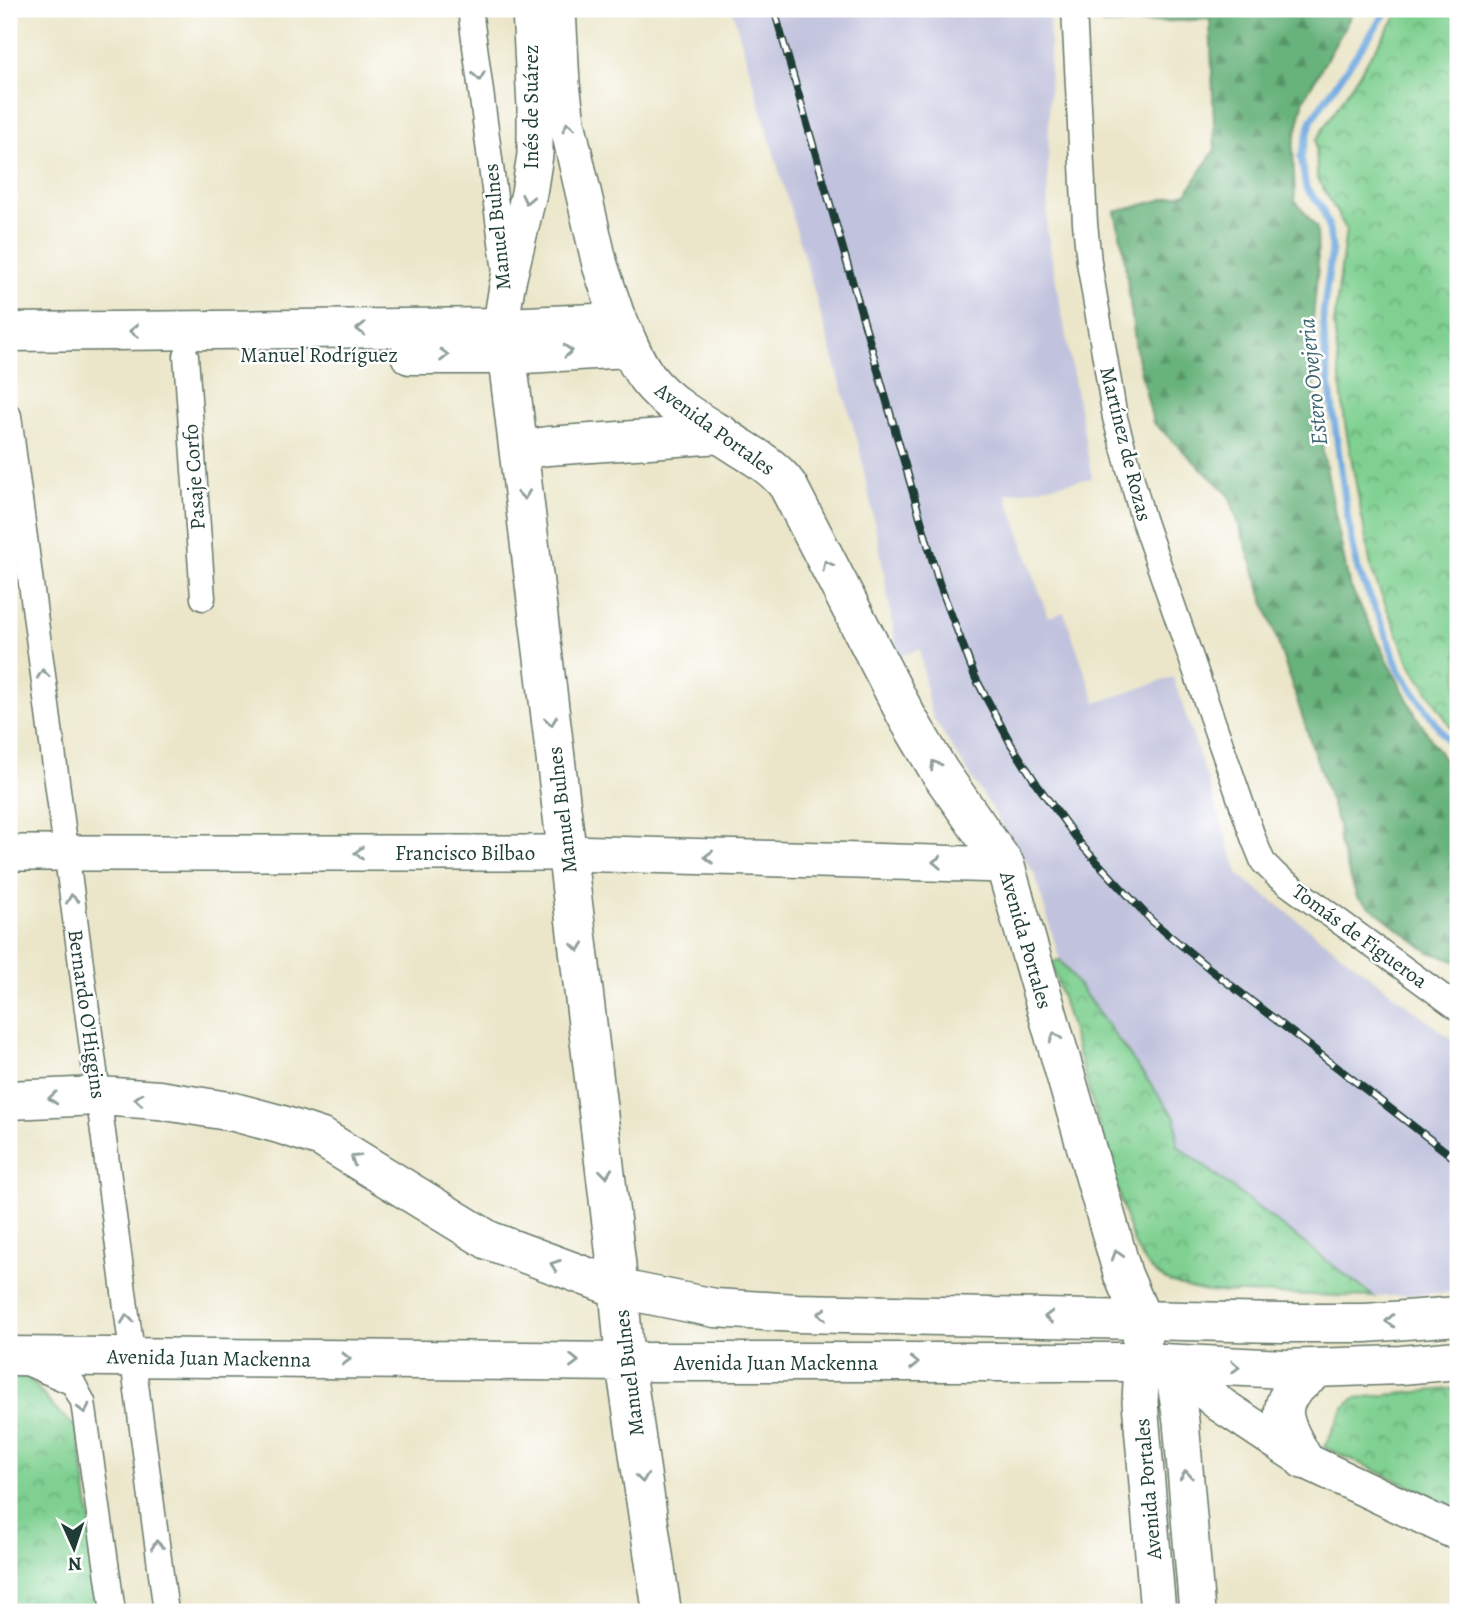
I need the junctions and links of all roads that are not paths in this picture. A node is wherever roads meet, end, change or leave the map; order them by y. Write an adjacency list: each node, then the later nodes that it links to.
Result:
1 (470, 9): 6 (street, Manuel Bulnes, one-way to 6)
2 (530, 9): 6 (main road, Inés de Suárez, one-way to 6)
3 (558, 9): 5 (main road, Inés de Suárez, one-way to 3)
4 (1074, 9): 20 (street, Martínez de Rozas)
5 (600, 265): 8 (main road, Avenida Portales)
6 (507, 286): 10 (main road, Manuel Bulnes)
7 (9, 332): 10 (main road, Manuel Rodríguez, one-way to 7)
8 (624, 335): 10 (main road, Manuel Rodríguez); 12 (main road, Avenida Portales)
9 (186, 355): 10 (main road, Manuel Rodríguez, one-way to 10); 11 (main road, Manuel Rodríguez); 16 (street, Pasaje Corfo)
10 (507, 357): 12 (main road); 15 (main road, Manuel Bulnes)
11 (9, 359)
12 (658, 390): 14 (main road, Avenida Portales)
13 (9, 416): 18 (street, Bernardo O'Higgins, one-way to 13)
14 (721, 434): 15 (main road); 21 (main road, Avenida Portales, one-way to 14)
15 (519, 450): 19 (main road, Manuel Bulnes, one-way to 19)
16 (203, 598)
17 (9, 853): 18 (main road, Francisco Bilbao)
18 (66, 853): 19 (main road, Francisco Bilbao, one-way to 18); 23 (street, Bernardo O'Higgins, one-way to 18)
19 (567, 853): 21 (main road, Francisco Bilbao, one-way to 19); 25 (main road, Manuel Bulnes, one-way to 25)
20 (1264, 862): 22 (street, Tomás de Figueroa)
21 (1005, 865): 27 (main road, Avenida Portales, one-way to 21)
22 (1458, 1008)
23 (98, 1096): 24 (main road, one-way to 24); 25 (main road, one-way to 23); 29 (street, Bernardo O'Higgins, one-way to 23)
24 (9, 1100)
25 (620, 1289): 27 (main road, one-way to 25); 31 (main road, Manuel Bulnes)
26 (1458, 1316): 27 (main road, one-way to 27)
27 (1142, 1319): 32 (main road, Avenida Portales)
28 (11, 1356): 29 (main road, Avenida Juan Mackenna); 38 (street, one-way to 38)
29 (132, 1357): 31 (main road, Avenida Juan Mackenna, one-way to 31); 39 (street, Bernardo O'Higgins, one-way to 29)
30 (1458, 1360): 33 (main road, Avenida Juan Mackenna)
31 (625, 1362): 32 (main road, Avenida Juan Mackenna, one-way to 32); 40 (main road, Manuel Bulnes, one-way to 40)
32 (1157, 1363): 33 (main road, Avenida Juan Mackenna, one-way to 33); 34 (main road); 36 (main road, Avenida Portales, one-way to 32); 37 (main road, Avenida Portales)
33 (1319, 1368): 34 (main road)
34 (1304, 1460): 35 (main road)
35 (1458, 1533)
36 (1194, 1577): 37 (main road); 41 (main road, Avenida Portales)
37 (1157, 1596)
38 (113, 1612)
39 (166, 1612)
40 (662, 1612)
41 (1197, 1612)

